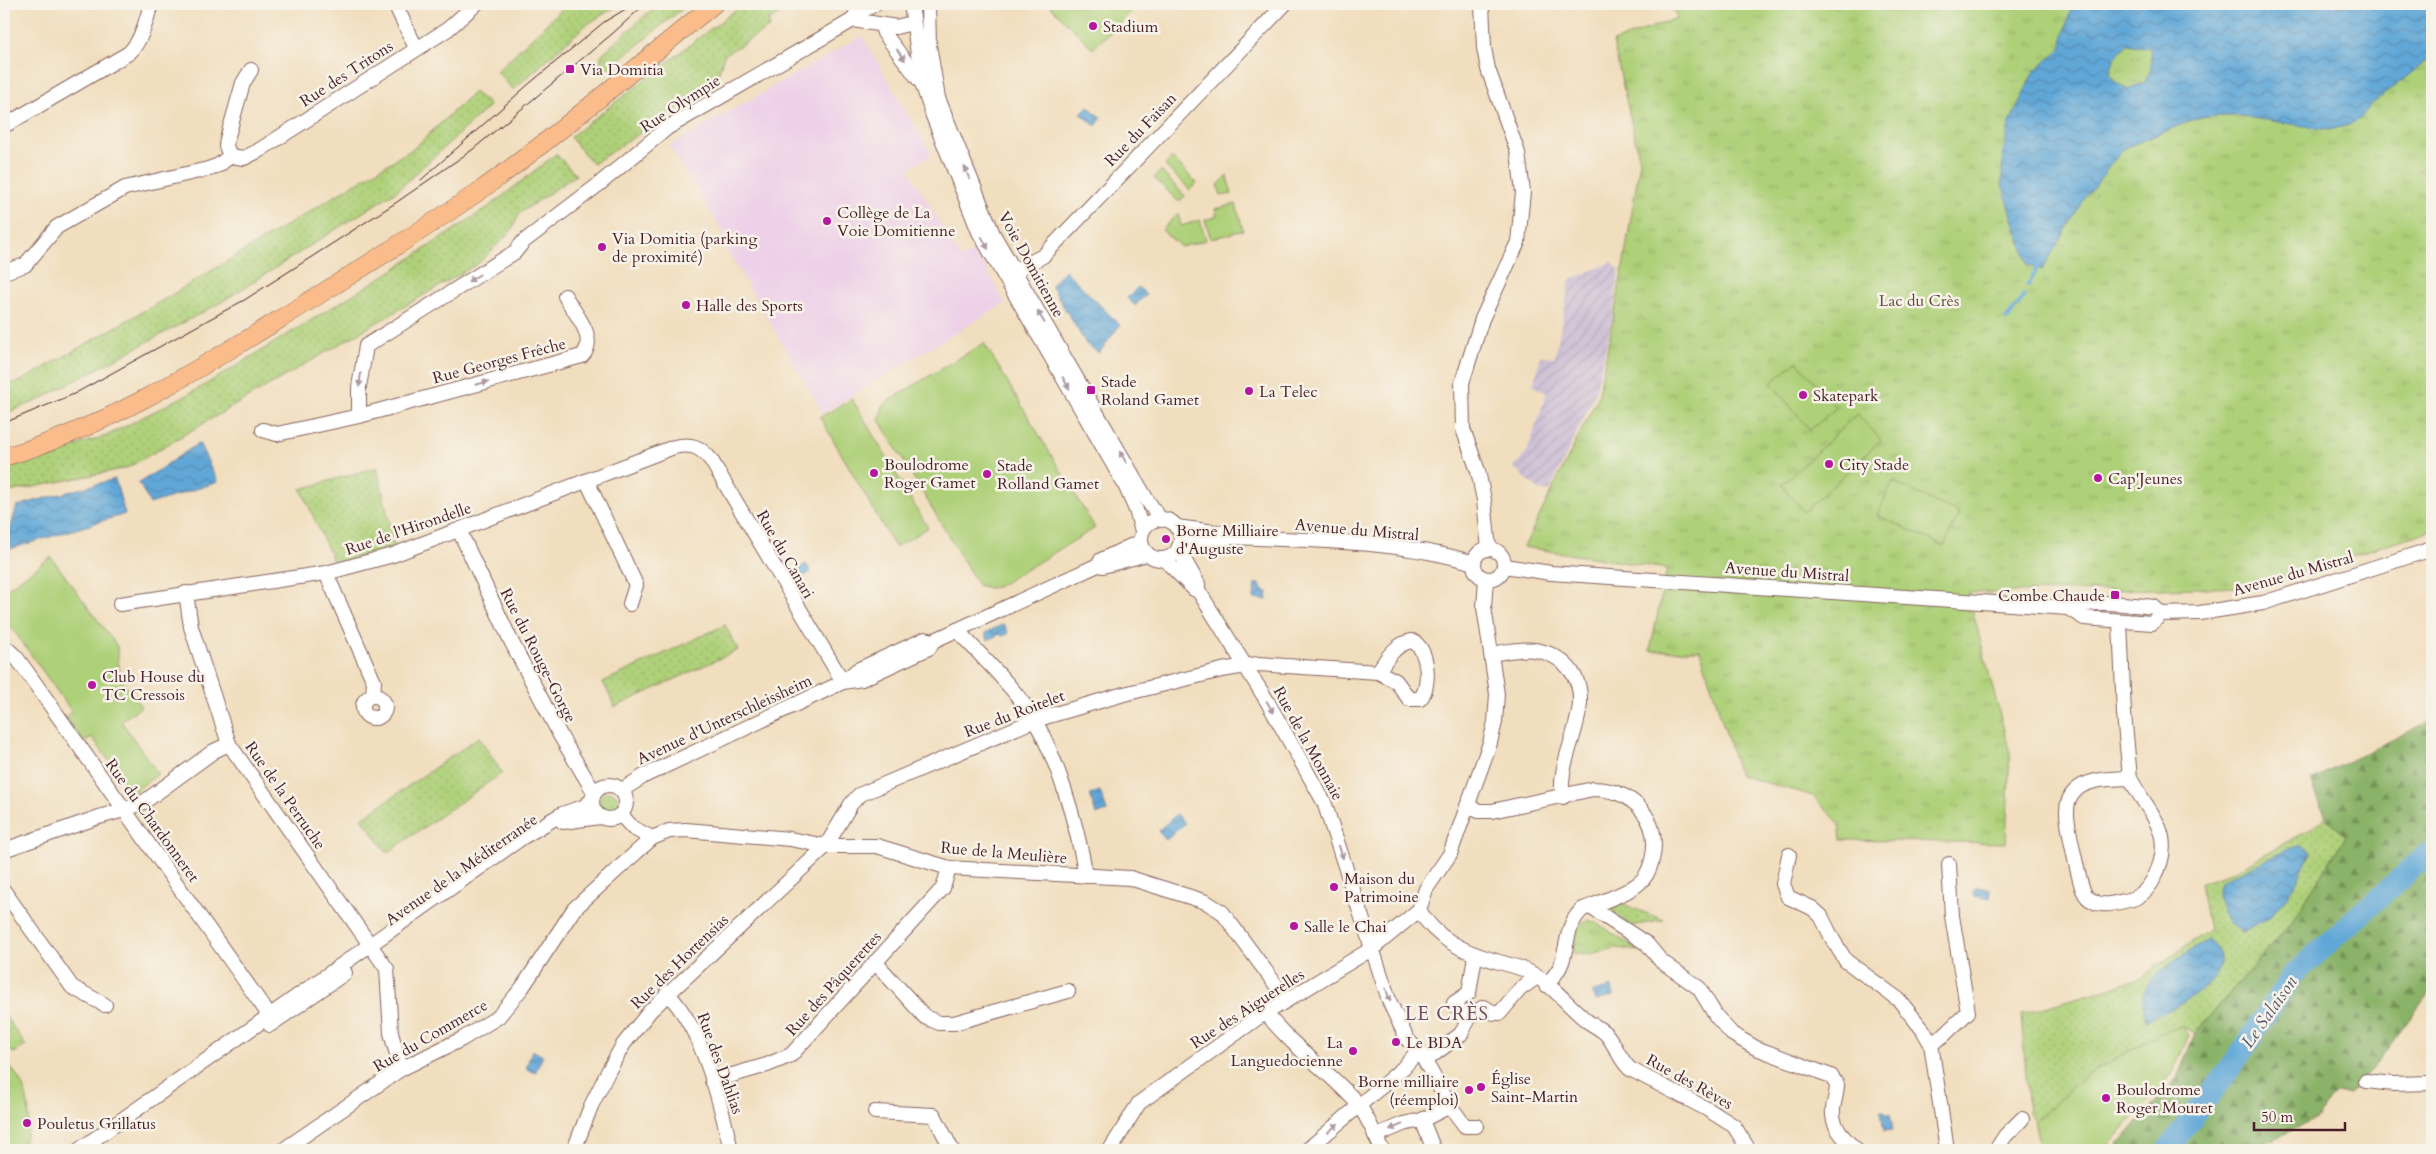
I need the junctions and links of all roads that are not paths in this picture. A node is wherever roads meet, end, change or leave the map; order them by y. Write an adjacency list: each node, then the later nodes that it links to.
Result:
1 (151, 4): 16 (street)
2 (395, 4): 13 (street)
3 (476, 4): 13 (street, Rue des Tritons)
4 (714, 4): 24 (main road)
5 (875, 4): 10 (street, Rue Olympie)
6 (911, 4): 11 (street, Voie Domitienne)
7 (926, 4): 11 (street, Voie Domitienne); 18 (street, Voie Domitienne, one-way to 7)
8 (1286, 4): 18 (street, Rue du Faisan)
9 (1482, 4): 32 (street)
10 (854, 20): 12 (street); 21 (street, Rue Olympie, one-way to 21)
11 (912, 23): 12 (street); 15 (street, Voie Domitienne)
12 (882, 26): 15 (street, one-way to 15)
13 (416, 48): 17 (street, Rue des Tritons)
14 (252, 70): 17 (street)
15 (922, 83): 29 (street, Voie Domitienne, one-way to 29)
16 (4, 126)
17 (230, 156): 19 (street, Rue des Tritons)
18 (1014, 271): 26 (street, Voie Domitienne, one-way to 18)
19 (4, 272)
20 (565, 296): 21 (street, Rue Georges Frêche, one-way to 20)
21 (359, 416): 22 (street, Rue Georges Frêche)
22 (263, 430)
23 (696, 447): 25 (street, Rue de l'Hirondelle); 53 (street, Rue du Canari)
24 (4, 456)
25 (587, 481): 28 (street, Rue de l'Hirondelle); 44 (street)
26 (1161, 520): 27 (street); 29 (street)
27 (1176, 527): 30 (street, Avenue du Mistral); 31 (street)
28 (459, 530): 39 (street, Rue de l'Hirondelle); 59 (street, Rue du Rouge-Gorge)
29 (1142, 536): 34 (street); 37 (street, Avenue d'Unterschleissheim)
30 (1235, 537): 31 (street, Avenue du Mistral); 36 (street, Avenue du Mistral)
31 (1179, 547): 35 (street); 41 (street, Rue de la Monnaie)
32 (1489, 549): 36 (street); 38 (street)
33 (2432, 550): 46 (street, Avenue du Mistral)
34 (1147, 554): 35 (street); 37 (street, Avenue d'Unterschleissheim)
35 (1164, 559): 41 (street, Rue de la Monnaie)
36 (1474, 563): 40 (street)
37 (1098, 565): 48 (street, Avenue d'Unterschleissheim)
38 (1504, 566): 40 (street); 45 (street, Avenue du Mistral)
39 (326, 573): 42 (street, Rue de l'Hirondelle); 54 (street)
40 (1486, 579): 50 (street)
41 (1198, 590): 51 (street, Rue de la Monnaie)
42 (186, 593): 43 (street, Rue de l'Hirondelle); 56 (street, Rue de la Perruche)
43 (120, 604)
44 (630, 604)
45 (2068, 608): 46 (street, Avenue du Mistral); 47 (street, Avenue du Mistral)
46 (2161, 614): 47 (street, Avenue du Mistral)
47 (2120, 622): 57 (street)
48 (957, 630): 53 (street, Avenue d'Unterschleissheim); 55 (street)
49 (5, 646): 62 (street, Rue du Chardonneret)
50 (1492, 654): 60 (street); 61 (street)
51 (1245, 665): 52 (street, Rue du Roitelet); 55 (street, Rue du Roitelet); 76 (street, Rue de la Monnaie, one-way to 76)
52 (1378, 672)
53 (843, 682): 58 (street, Avenue d'Unterschleissheim)
54 (373, 695)
55 (1035, 720): 66 (street, Rue du Roitelet); 71 (street)
56 (229, 744): 62 (street); 75 (street, Rue de la Perruche)
57 (2130, 778): 57 (street)
58 (622, 790): 59 (street); 63 (street)
59 (593, 796): 64 (street); 75 (street, Avenue de la Méditerranée)
60 (1563, 797): 61 (street); 73 (street)
61 (1467, 806): 74 (street)
62 (124, 810): 67 (street); 85 (street, Rue du Chardonneret)
63 (620, 815): 64 (street); 65 (street)
64 (600, 817): 75 (street, Avenue de la Méditerranée)
65 (652, 838): 66 (street, Rue de la Meulière); 89 (street, Rue du Commerce)
66 (826, 846): 70 (street, Rue de la Meulière); 81 (street, Rue des Hortensias)
67 (4, 850)
68 (1789, 855): 87 (street)
69 (1949, 864): 87 (street)
70 (949, 868): 71 (street, Rue de la Meulière); 78 (street, Rue des Pâquerettes)
71 (1086, 876): 82 (street, Rue de la Meulière)
72 (4, 890): 83 (street)
73 (1590, 906): 79 (street); 111 (street)
74 (1418, 910): 76 (street, Rue des Aiguerelles); 77 (street)
75 (373, 948): 85 (street, Avenue de la Méditerranée); 89 (street, Rue de la Perruche)
76 (1373, 948): 82 (street, Rue des Aiguerelles); 88 (street, Rue de la Monnaie, one-way to 88)
77 (1475, 956): 79 (street); 86 (street)
78 (875, 962): 80 (street); 90 (street, Rue des Pâquerettes)
79 (1542, 981): 86 (street); 110 (street, Rue des Rèves)
80 (1068, 991)
81 (667, 993): 90 (street, Rue des Dahlias); 103 (street, Rue des Hortensias)
82 (1288, 1000): 84 (street, Rue des Aiguerelles)
83 (105, 1005)
84 (1266, 1013): 93 (street); 106 (street, Rue des Aiguerelles)
85 (272, 1019): 101 (street, Avenue de la Méditerranée); 102 (street, Avenue de la Méditerranée)
86 (1468, 1022): 88 (street)
87 (1931, 1044): 112 (street)
88 (1421, 1056): 93 (street); 94 (street, Rue de la Monnaie)
89 (401, 1069): 100 (street, Rue du Commerce)
90 (712, 1081): 104 (street, Rue des Dahlias)
91 (2366, 1081): 92 (street)
92 (2432, 1083)
93 (1358, 1105): 99 (street); 107 (street, one-way to 93)
94 (1450, 1106): 97 (street); 98 (street, Rue de la Monnaie)
95 (875, 1112): 105 (street)
96 (2022, 1119): 113 (street)
97 (1422, 1120): 99 (street, one-way to 99); 109 (street)
98 (1476, 1126)
99 (1375, 1136): 108 (street)
100 (289, 1149)
101 (79, 1150)
102 (92, 1150)
103 (574, 1150)
104 (731, 1150)
105 (952, 1150)
106 (1110, 1150)
107 (1307, 1150)
108 (1382, 1150)
109 (1434, 1150)
110 (1749, 1150)
111 (1856, 1150)
112 (1947, 1150)
113 (1996, 1150)

